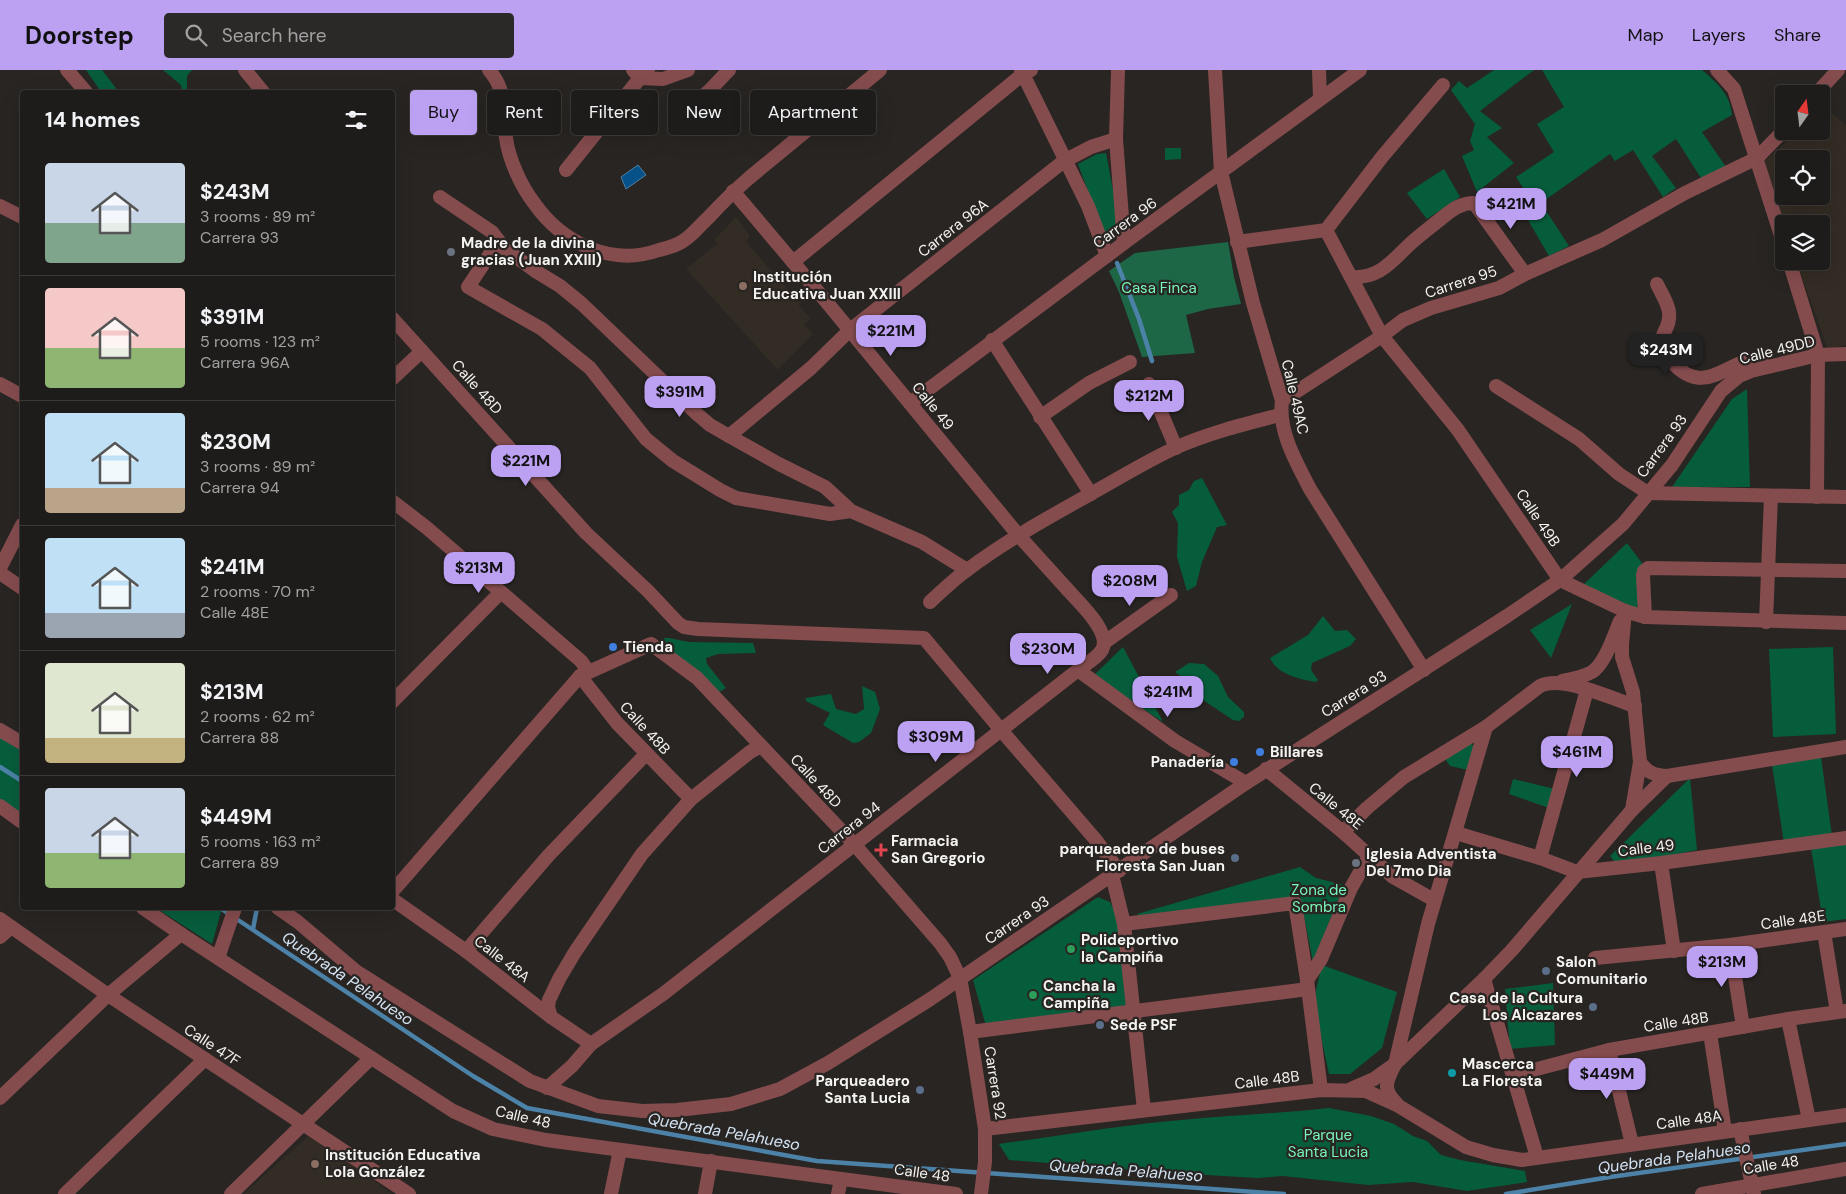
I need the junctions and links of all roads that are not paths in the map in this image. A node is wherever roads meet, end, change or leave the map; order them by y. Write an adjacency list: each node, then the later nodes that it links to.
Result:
1 (67, 70): 17 (street)
2 (245, 70): 18 (street)
3 (489, 70): 27 (street)
4 (688, 70): 14 (street)
5 (729, 70): 19 (street)
6 (880, 70): 27 (street)
7 (1118, 70): 21 (street)
8 (1215, 70): 26 (street, Calle 49AC)
9 (1319, 70): 20 (street)
10 (1360, 70): 20 (street, Carrera 96)
11 (1717, 70): 23 (street)
12 (1838, 70): 16 (street)
13 (1025, 71): 24 (street); 37 (street)
14 (640, 73): 25 (street)
15 (1443, 85): 32 (street)
16 (1824, 85)
17 (84, 90)
18 (261, 90)
19 (710, 90)
20 (1320, 99): 26 (street, Carrera 96)
21 (1116, 139): 24 (street, Carrera 96A); 35 (street)
22 (1775, 140): 23 (street, Carrera 95)
23 (1758, 158): 30 (street); 39 (street, Carrera 95)
24 (1064, 161): 36 (street); 43 (street, Carrera 96A)
25 (566, 170)
26 (1221, 172): 34 (street, Calle 49AC); 35 (street, Carrera 96)
27 (733, 192): 37 (street, Calle 49)
28 (440, 196): 33 (street)
29 (0, 206): 31 (street)
30 (1775, 215)
31 (20, 216)
32 (1326, 230): 34 (street); 40 (street, Calle 49B)
33 (498, 242): 60 (street); 68 (street)
34 (1237, 242): 58 (street, Calle 49AC)
35 (1124, 243): 36 (street, Carrera 96)
36 (1107, 256): 45 (street, Carrera 96)
37 (793, 262): 43 (street, Calle 49)
38 (1792, 270): 48 (street)
39 (1525, 274): 40 (street); 44 (street, Carrera 95)
40 (1351, 277): 44 (street, Calle 49B)
41 (1657, 284): 50 (street)
42 (395, 321): 46 (street, Calle 48D)
43 (850, 330): 57 (street, Calle 49); 60 (street, Carrera 96A)
44 (1382, 336): 58 (street, Carrera 95); 76 (street, Calle 49B)
45 (992, 340): 57 (street, Carrera 96); 59 (street)
46 (422, 351): 51 (street); 95 (street, Calle 48D)
47 (1846, 354): 48 (street, Calle 49DD)
48 (1818, 355): 50 (street, Calle 49DD); 65 (street)
49 (1130, 362): 59 (street)
50 (1769, 366): 55 (street, Calle 49DD)
51 (395, 376)
52 (0, 384): 56 (street)
53 (1149, 384): 61 (street)
54 (1496, 386): 62 (street)
55 (1721, 391): 62 (street, Carrera 93)
56 (20, 395)
57 (910, 403): 70 (street, Calle 49)
58 (1281, 408): 61 (street, Carrera 95); 87 (street, Calle 49AC)
59 (1040, 416): 63 (street)
60 (729, 436): 68 (street)
61 (1176, 448): 63 (street, Carrera 95)
62 (1648, 493): 64 (street); 76 (street, Carrera 93)
63 (1091, 494): 70 (street, Carrera 95)
64 (1771, 496): 65 (street); 73 (street)
65 (1817, 496): 66 (street)
66 (1846, 497)
67 (395, 503): 78 (street, Calle 48B)
68 (851, 511): 72 (street)
69 (20, 529): 71 (street)
70 (1019, 536): 72 (street, Carrera 95); 85 (street, Calle 49)
71 (0, 568)
72 (967, 570): 80 (street, Carrera 95)
73 (1768, 570): 74 (street); 82 (street); 83 (street)
74 (1846, 571)
75 (0, 573): 77 (street)
76 (1560, 580): 81 (street); 87 (street, Carrera 93)
77 (20, 587)
78 (500, 593): 88 (street, Calle 48B); 91 (street)
79 (1170, 595): 85 (street, Carrera 94)
80 (930, 602)
81 (1625, 611): 82 (street); 89 (street); 92 (street)
82 (1645, 617): 83 (street)
83 (1766, 622): 84 (street)
84 (1846, 624)
85 (1105, 642): 86 (street, Carrera 94)
86 (1078, 670): 95 (street, Carrera 94); 103 (street)
87 (1424, 670): 101 (street, Carrera 93)
88 (584, 674): 97 (street, Calle 48D); 99 (street, Calle 48B); 117 (street)
89 (1558, 682): 90 (street); 93 (street)
90 (1587, 690): 92 (street); 113 (street)
91 (395, 699)
92 (1635, 706): 100 (street)
93 (1486, 727): 108 (street); 109 (street)
94 (0, 730): 96 (street)
95 (1001, 730): 111 (street, Carrera 94); 116 (street)
96 (20, 742)
97 (761, 746): 104 (street); 111 (street, Calle 48D)
98 (1846, 747): 102 (street)
99 (646, 754): 104 (street, Calle 48B); 130 (street)
100 (1640, 762): 102 (street); 106 (street)
101 (1266, 769): 103 (street, Carrera 93); 108 (street, Calle 48E)
102 (1667, 776): 106 (street)
103 (1246, 783): 116 (street, Carrera 93)
104 (691, 799): 140 (street)
105 (0, 806): 107 (street)
106 (1632, 810): 115 (street)
107 (20, 821)
108 (1343, 832): 112 (street, Calle 48E)
109 (1456, 834): 113 (street, Calle 49); 118 (street)
110 (1846, 838): 114 (street, Calle 49)
111 (854, 844): 134 (street, Calle 48D); 145 (street, Carrera 94)
112 (1369, 856): 118 (street, Calle 48E); 136 (street)
113 (1540, 858): 115 (street, Calle 49)
114 (1660, 863): 115 (street, Calle 49); 131 (street)
115 (1577, 872): 135 (street)
116 (1116, 873): 124 (street); 134 (street, Carrera 93)
117 (395, 889)
118 (1434, 900): 149 (street)
119 (395, 901): 130 (street, Calle 48A)
120 (146, 910): 127 (street, Calle 48)
121 (233, 910): 132 (street)
122 (281, 910): 151 (street)
123 (5, 923): 128 (street); 137 (street, Calle 47F)
124 (1124, 924): 136 (street); 138 (street)
125 (1846, 929): 126 (street, Calle 48E)
126 (1824, 932): 129 (street, Calle 48E); 139 (street)
127 (181, 934): 132 (street, Calle 48); 137 (street)
128 (0, 937)
129 (1730, 945): 131 (street, Calle 48E); 142 (street)
130 (466, 951): 140 (street, Calle 48A)
131 (1674, 951): 133 (street, Calle 48E)
132 (218, 958): 147 (street, Calle 48)
133 (1595, 958)
134 (960, 978): 143 (street, Carrera 92); 151 (street)
135 (1484, 979): 149 (street); 150 (street)
136 (1308, 985): 138 (street); 153 (street)
137 (108, 995): 148 (street, Calle 47F); 154 (street)
138 (1133, 1011): 143 (street); 156 (street)
139 (1841, 1011): 141 (street, Calle 48B)
140 (551, 1017): 145 (street, Calle 48A)
141 (1788, 1019): 142 (street, Calle 48B); 158 (street)
142 (1743, 1027): 144 (street, Calle 48B)
143 (970, 1032): 160 (street, Carrera 92)
144 (1710, 1033): 146 (street, Calle 48B); 161 (street)
145 (591, 1044): 151 (street, Carrera 94)
146 (1609, 1050): 150 (street, Calle 48B); 163 (street)
147 (371, 1058): 159 (street); 164 (street, Calle 48)
148 (205, 1059): 159 (street, Calle 47F); 172 (street)
149 (1395, 1064): 152 (street); 155 (street)
150 (1514, 1074): 165 (street)
151 (547, 1088)
152 (1351, 1089): 153 (street, Calle 48B); 155 (street, Calle 48B)
153 (1321, 1090): 156 (street, Calle 48B)
154 (0, 1098)
155 (1397, 1105): 165 (street, Calle 48B)
156 (1144, 1110): 160 (street, Calle 48B)
157 (1846, 1114): 158 (street, Calle 48A)
158 (1809, 1120): 162 (street, Calle 48A)
159 (303, 1124): 173 (street); 174 (street, Calle 47F)
160 (985, 1129): 170 (street, Carrera 92)
161 (1725, 1131): 162 (street, Calle 48A); 163 (street, Calle 48A)
162 (1741, 1134): 169 (street)
163 (1632, 1144): 165 (street, Calle 48A)
164 (620, 1150): 166 (street, Calle 48); 175 (street)
165 (1537, 1157)
166 (711, 1161): 168 (street, Calle 48); 176 (street)
167 (1846, 1169): 169 (street, Calle 48)
168 (841, 1179): 171 (street, Calle 48); 177 (street)
169 (1752, 1184): 179 (street, Calle 48)
170 (982, 1187)
171 (904, 1191): 178 (street, Calle 48)
172 (64, 1194)
173 (231, 1194)
174 (409, 1194)
175 (611, 1194)
176 (705, 1194)
177 (838, 1194)
178 (956, 1194)
179 (1702, 1194)

